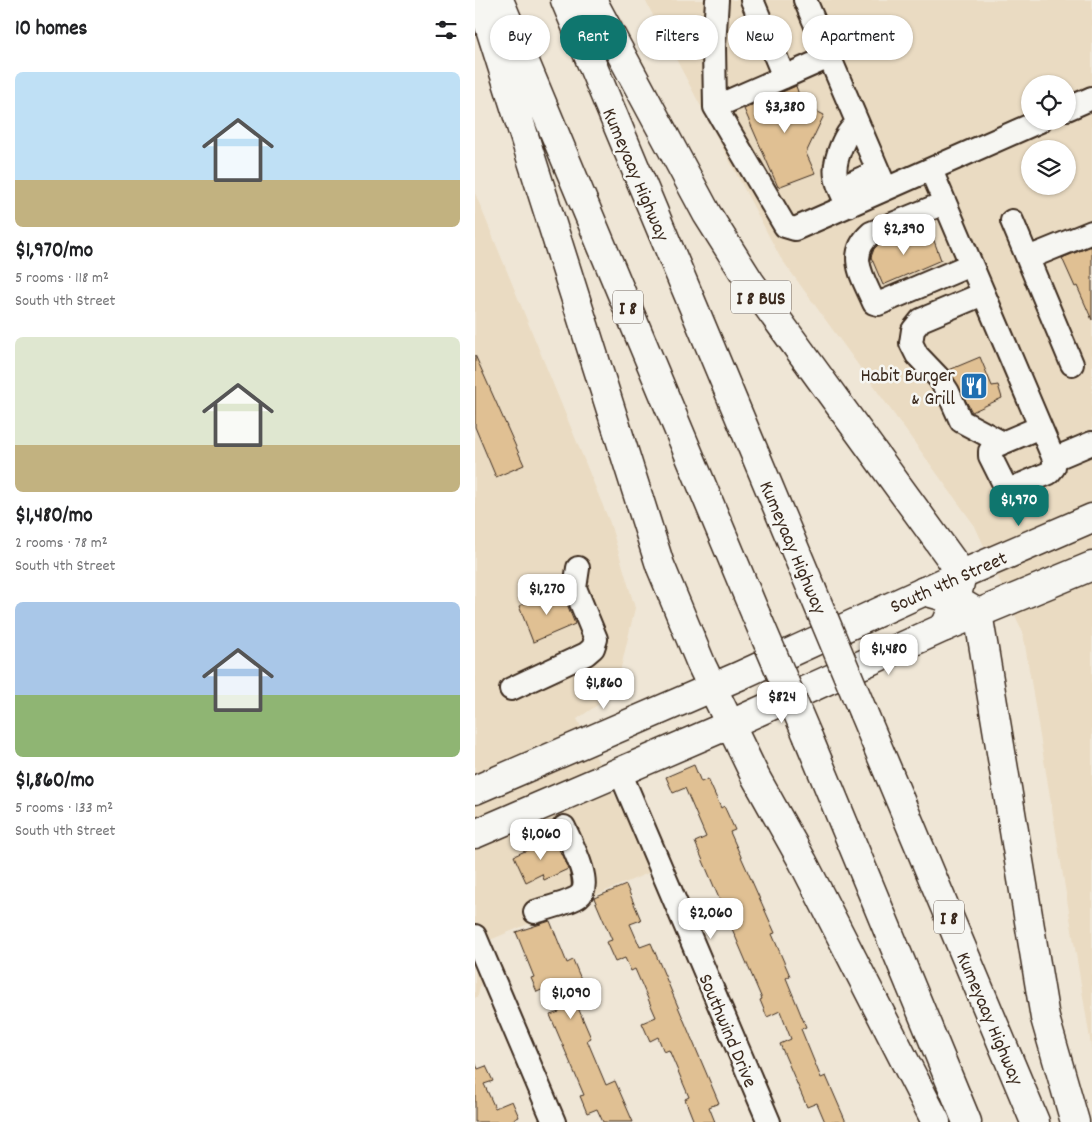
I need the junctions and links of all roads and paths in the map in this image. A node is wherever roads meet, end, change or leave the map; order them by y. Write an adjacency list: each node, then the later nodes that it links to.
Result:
1 (481, 0): 35 (main road)
2 (499, 0): 47 (main road, I 8, bridge)
3 (565, 0): 48 (main road, Kumeyaay Highway / I 8, bridge)
4 (592, 0): 34 (main road, I 8 BUS)
5 (717, 0): 14 (street)
6 (752, 0): 11 (street)
7 (805, 0): 8 (street)
8 (811, 15)
9 (822, 60): 11 (street)
10 (830, 60): 15 (street)
11 (784, 77): 14 (street)
12 (1092, 98): 13 (street)
13 (1076, 105)
14 (715, 107): 19 (street)
15 (858, 124): 18 (street); 19 (street)
16 (1021, 130): 17 (street)
17 (931, 170): 18 (street); 20 (street)
18 (882, 180): 19 (street)
19 (844, 197)
20 (944, 203): 24 (street); 24 (street)
21 (1012, 221): 23 (street)
22 (1092, 232): 23 (street)
23 (1027, 258): 26 (street)
24 (970, 265): 25 (street)
25 (983, 294): 27 (street); 29 (street)
26 (1072, 364)
27 (1040, 427): 29 (street); 30 (street)
28 (1092, 443): 30 (street)
29 (999, 444): 30 (street)
30 (1054, 459)
31 (1092, 518): 34 (main road, South 4th Street)
32 (1092, 566): 34 (main road, South 4th Street)
33 (579, 568): 36 (street)
34 (966, 596): 35 (main road, South 4th Street); 37 (main road, South 4th Street); 49 (main road)
35 (713, 687): 37 (main road); 39 (main road, South 4th Street)
36 (511, 689)
37 (731, 724): 38 (main road, South 4th Street); 46 (main road)
38 (620, 772): 41 (main road, South 4th Street); 45 (street, Southwind Drive)
39 (475, 790)
40 (564, 827): 42 (street)
41 (475, 834)
42 (535, 912)
43 (475, 936): 44 (street)
44 (554, 1122)
45 (769, 1122)
46 (936, 1122)
47 (967, 1122)
48 (1035, 1122)
49 (1075, 1122)

